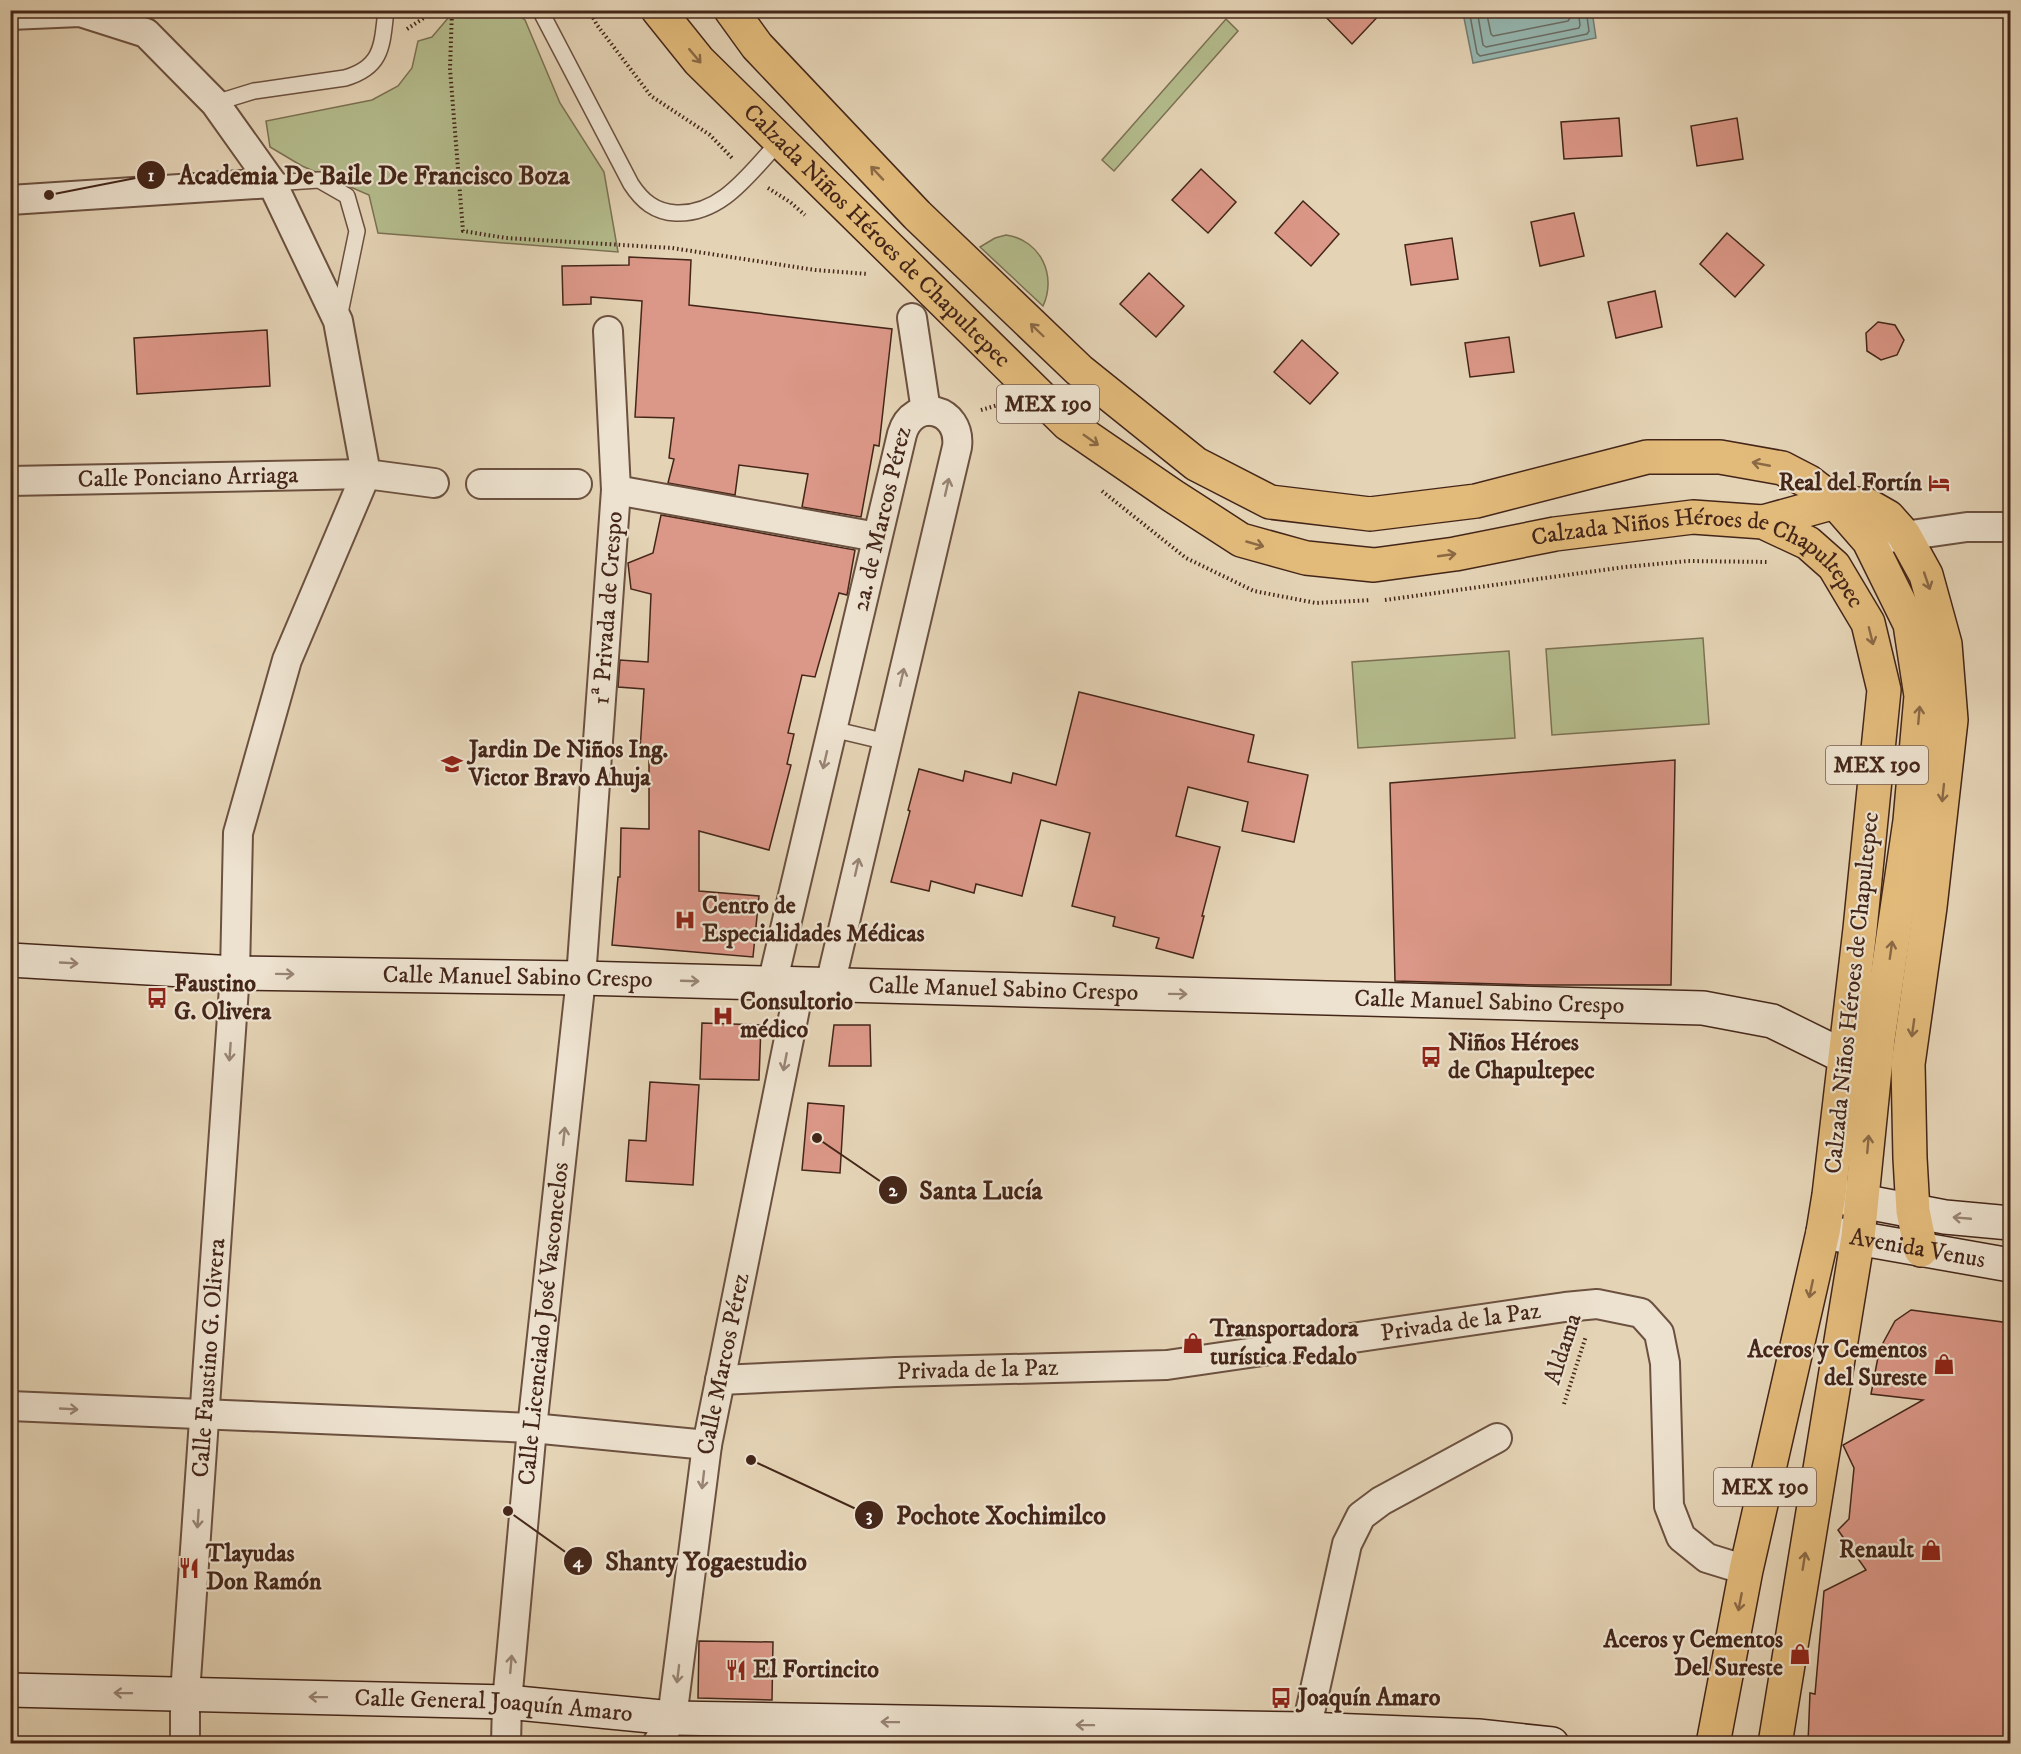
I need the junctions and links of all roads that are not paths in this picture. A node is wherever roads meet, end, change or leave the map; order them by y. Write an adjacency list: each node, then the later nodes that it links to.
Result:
1 (386, 10): 6 (lane)
2 (540, 10): 7 (lane)
3 (658, 10): 7 (main road, Calzada Niños Héroes de Chapultepec / MEX 190, one-way to 7)
4 (731, 10): 20 (main road, Calzada Niños Héroes de Chapultepec / MEX 190, one-way to 4)
5 (10, 15): 6 (street)
6 (215, 103): 8 (street)
7 (780, 141): 21 (main road, Calzada Niños Héroes de Chapultepec / MEX 190, one-way to 21)
8 (272, 183): 9 (street); 11 (street); 11 (lane)
9 (10, 200)
10 (912, 318): 13 (street)
11 (338, 321): 14 (street)
12 (608, 331): 19 (street, 1ª Privada de Crespo)
13 (926, 411): 24 (street, 2a. de Marcos Pérez); 27 (street, 2a. de Marcos Pérez, one-way to 13)
14 (366, 474): 15 (street, Calle Ponciano Arriaga); 16 (street, Calle Ponciano Arriaga); 29 (street, Calle Faustino G. Olivera)
15 (10, 481)
16 (434, 483)
17 (472, 484): 18 (street)
18 (577, 484)
19 (616, 490): 24 (street); 30 (street, 1ª Privada de Crespo)
20 (1835, 502): 21 (main road); 23 (main road); 25 (main road, Calzada Niños Héroes de Chapultepec / MEX 190)
21 (1763, 522): 32 (main road, Calzada Niños Héroes de Chapultepec / MEX 190, one-way to 32)
22 (2010, 527): 23 (street)
23 (1904, 535): 25 (street); 36 (main road, one-way to 36)
24 (877, 537): 26 (street, 2a. de Marcos Pérez)
25 (1869, 542): 33 (main road, Calzada Niños Héroes de Chapultepec / MEX 190, one-way to 25)
26 (832, 729): 27 (lane); 31 (street, 2a. de Marcos Pérez, one-way to 31)
27 (887, 742): 31 (street, 2a. de Marcos Pérez, one-way to 27)
28 (10, 960): 29 (street, Calle Manuel Sabino Crespo, one-way to 29)
29 (235, 973): 30 (street, Calle Manuel Sabino Crespo, one-way to 30); 44 (street, Calle Faustino G. Olivera, one-way to 44)
30 (581, 978): 31 (street, Calle Manuel Sabino Crespo, one-way to 31); 45 (street, Calle Licenciado José Vasconcelos, one-way to 30)
31 (801, 985): 32 (street, Calle Manuel Sabino Crespo, one-way to 32); 42 (street, Calle Marcos Pérez, one-way to 42)
32 (1845, 1057): 33 (street, Calle Manuel Sabino Crespo); 34 (main road, Calzada Niños Héroes de Chapultepec / MEX 190)
33 (1874, 1077): 35 (main road, Calzada Niños Héroes de Chapultepec / MEX 190, one-way to 33)
34 (1829, 1195): 35 (street, Avenida Venus); 38 (main road, Calzada Niños Héroes de Chapultepec / MEX 190)
35 (1863, 1202): 36 (street, Avenida Venus); 39 (main road, Calzada Niños Héroes de Chapultepec / MEX 190)
36 (1913, 1211): 37 (street, Avenida Venus, one-way to 36); 40 (main road)
37 (2010, 1223)
38 (1823, 1232): 39 (street, Avenida Venus); 48 (main road, Calzada Niños Héroes de Chapultepec / MEX 190, one-way to 48)
39 (1858, 1237): 40 (street, Avenida Venus); 58 (main road, Calzada Niños Héroes de Chapultepec / MEX 190, one-way to 39)
40 (1921, 1250): 41 (street, Avenida Venus)
41 (2010, 1265)
42 (720, 1380): 47 (street, Calle Marcos Pérez); 48 (street, Privada de la Paz)
43 (10, 1406): 44 (street, one-way to 44)
44 (206, 1416): 45 (street); 50 (street, Calle Faustino G. Olivera, one-way to 50)
45 (532, 1428): 47 (street); 51 (street, Calle Licenciado José Vasconcelos, one-way to 45)
46 (1497, 1438): 53 (street)
47 (707, 1445): 52 (street, Calle Marcos Pérez, one-way to 52)
48 (1746, 1570): 57 (main road, Calzada Niños Héroes de Chapultepec / MEX 190, one-way to 57)
49 (10, 1690): 50 (street, Calle General Joaquín Amaro, one-way to 49)
50 (185, 1694): 51 (street, Calle General Joaquín Amaro, one-way to 50); 54 (street, Calle Faustino G. Olivera)
51 (507, 1702): 52 (street, Calle General Joaquín Amaro); 55 (street, Calle Licenciado José Vasconcelos)
52 (665, 1731): 53 (street, Calle General Joaquín Amaro, one-way to 52)
53 (1314, 1734): 56 (street, Calle General Joaquín Amaro)
54 (185, 1743)
55 (506, 1743)
56 (1552, 1743)
57 (1713, 1743)
58 (1774, 1743)

